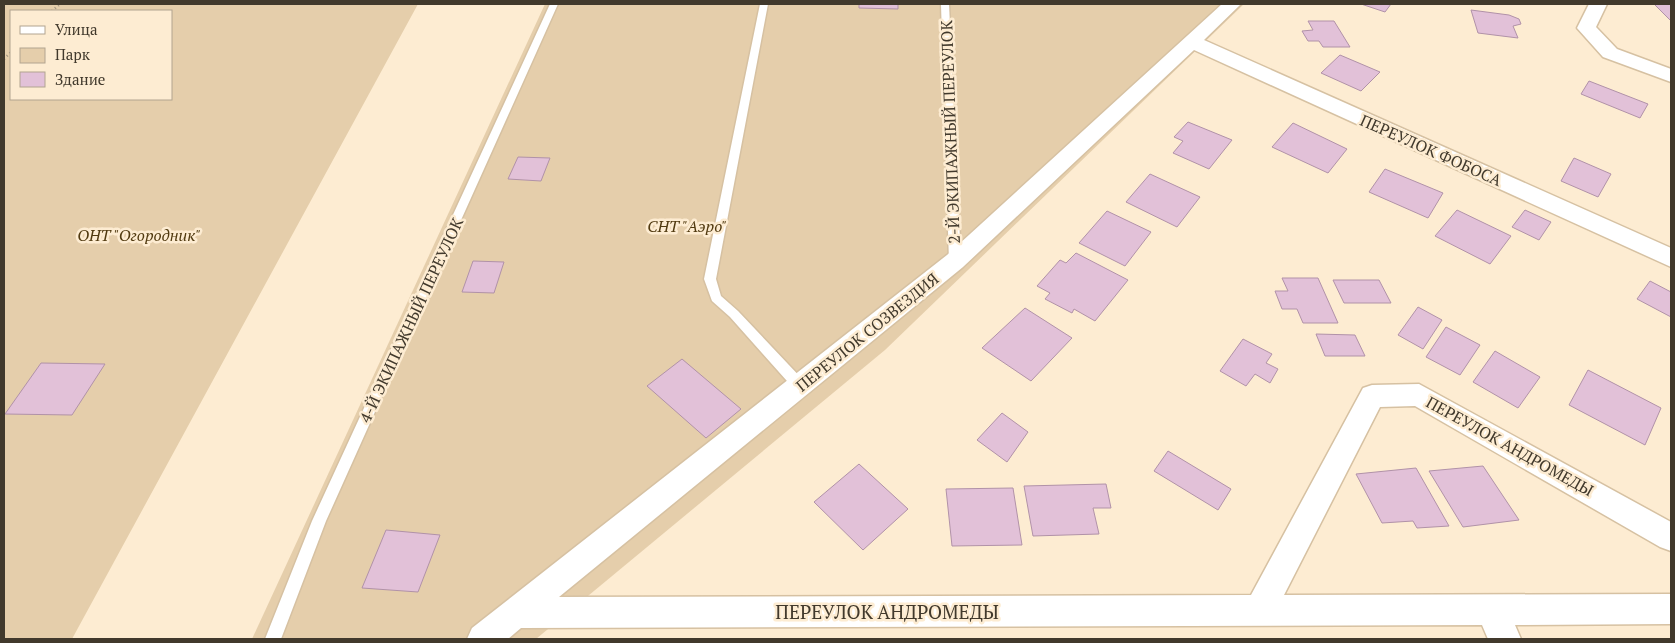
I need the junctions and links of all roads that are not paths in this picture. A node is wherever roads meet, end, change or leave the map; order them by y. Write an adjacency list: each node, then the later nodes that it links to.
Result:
1 (554, 4): 16 (lane, 4-Й ЭКИПАЖНЫЙ ПЕРЕУЛОК)
2 (764, 4): 10 (lane)
3 (945, 4): 9 (lane, 2-Й ЭКИПАЖНЫЙ ПЕРЕУЛОК)
4 (1232, 4): 6 (street, ПЕРЕУЛОК СОЗВЕЗДИЯ)
5 (1598, 4): 7 (street)
6 (1192, 42): 8 (street, ПЕРЕУЛОК ФОБОСА); 9 (street, ПЕРЕУЛОК СОЗВЕЗДИЯ)
7 (1671, 76)
8 (1671, 258)
9 (955, 261): 10 (street, ПЕРЕУЛОК СОЗВЕЗДИЯ)
10 (800, 386): 15 (street, ПЕРЕУЛОК СОЗВЕЗДИЯ)
11 (1671, 537): 14 (street, ПЕРЕУЛОК АНДРОМЕДЫ)
12 (1671, 609): 13 (street, ПЕРЕУЛОК АНДРОМЕДЫ)
13 (1491, 610): 14 (street, ПЕРЕУЛОК АНДРОМЕДЫ); 18 (street)
14 (1258, 611): 15 (street, ПЕРЕУЛОК АНДРОМЕДЫ)
15 (515, 613): 17 (street, ПЕРЕУЛОК СОЗВЕЗДИЯ)
16 (273, 639)
17 (483, 639)
18 (1505, 639)

